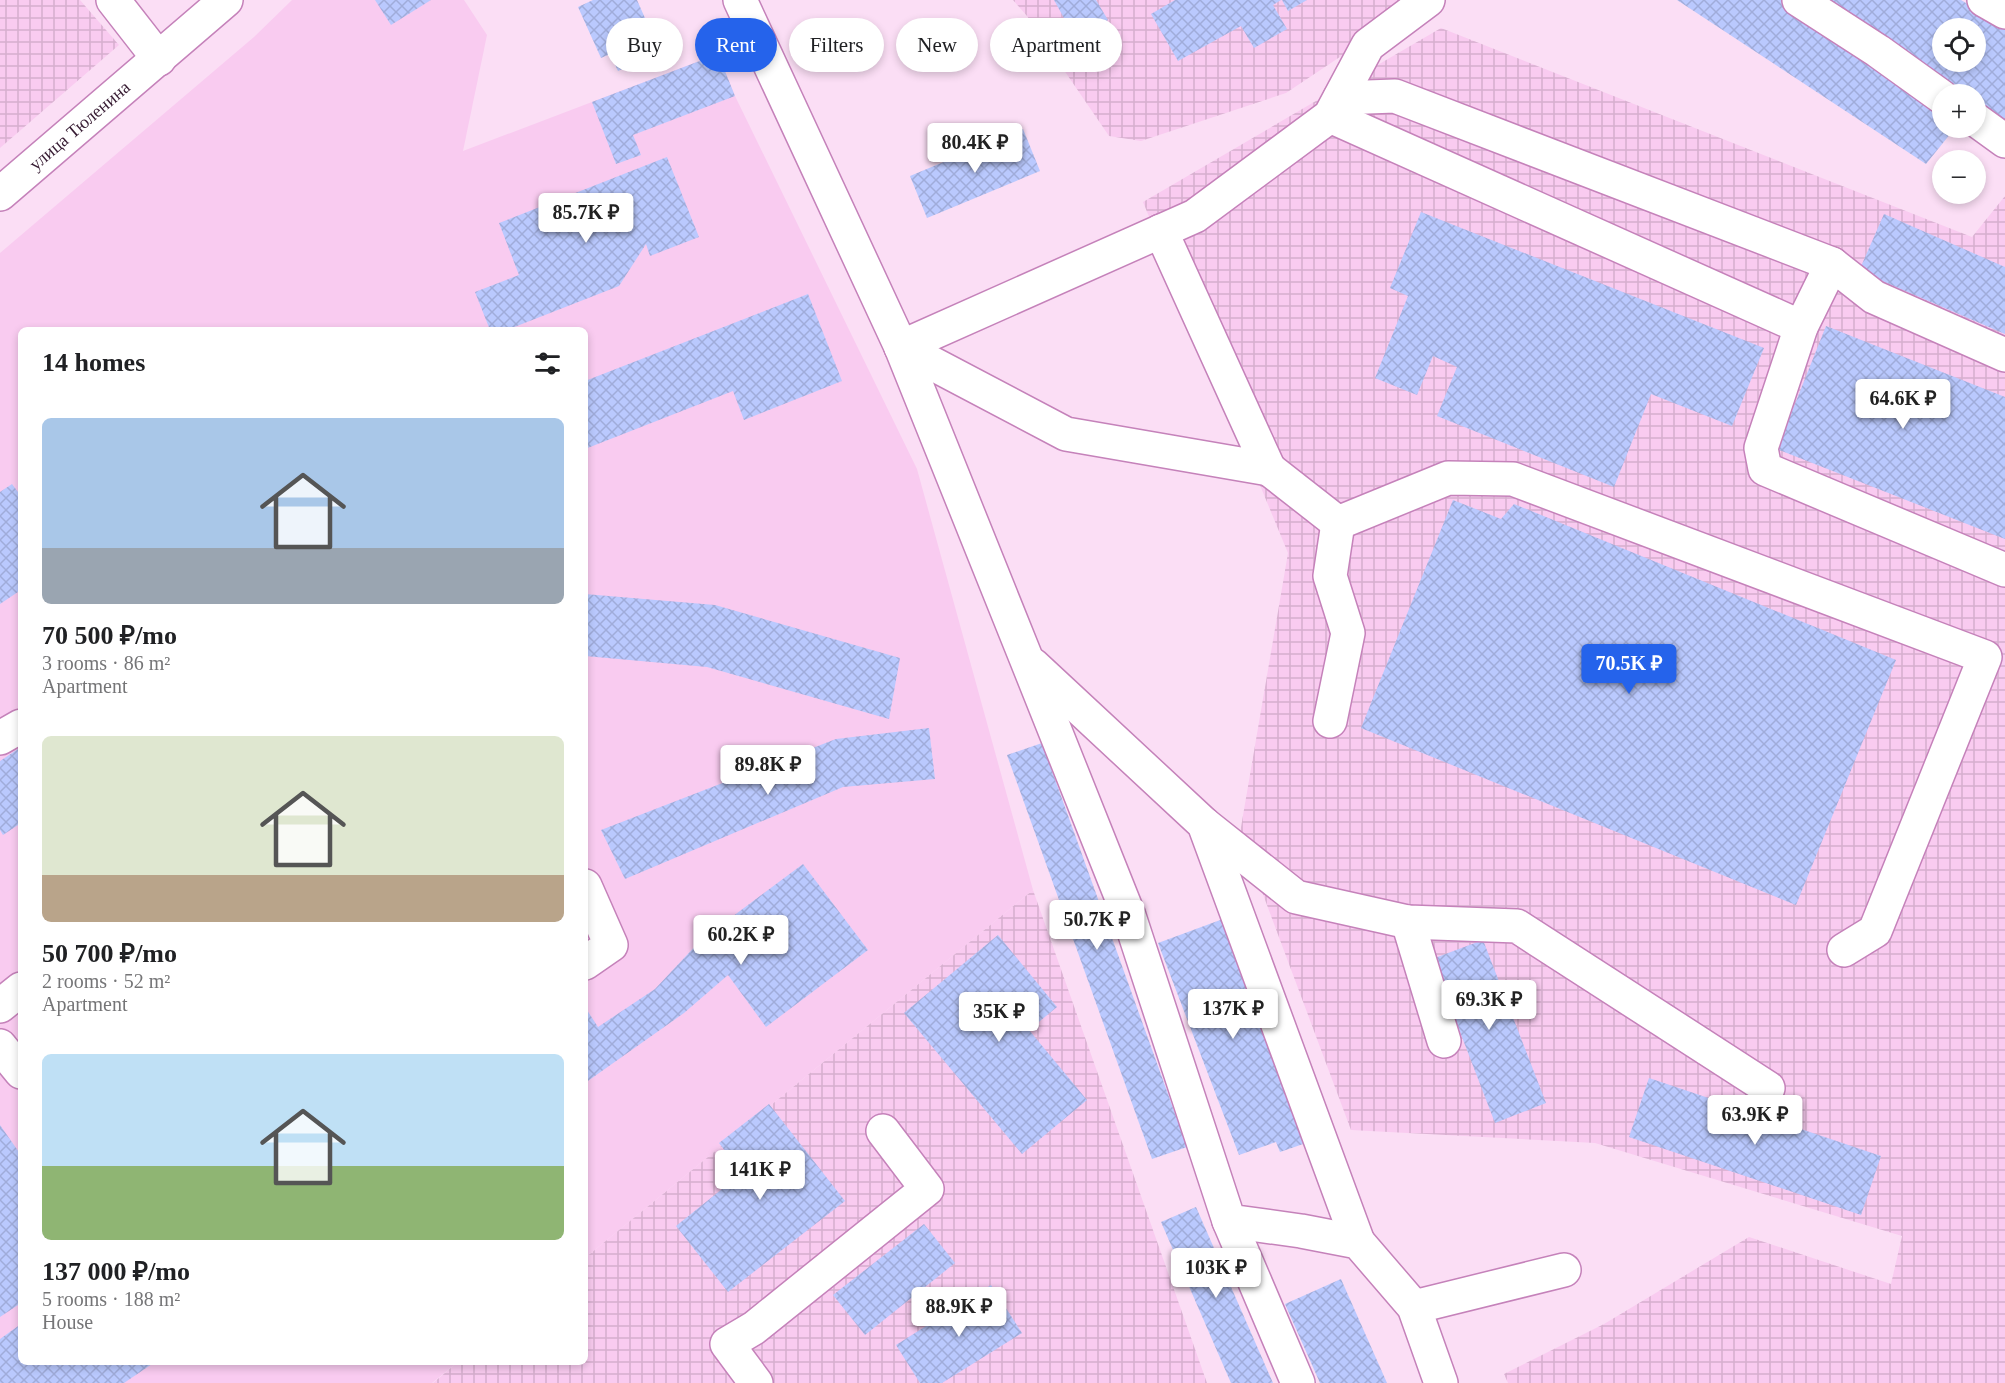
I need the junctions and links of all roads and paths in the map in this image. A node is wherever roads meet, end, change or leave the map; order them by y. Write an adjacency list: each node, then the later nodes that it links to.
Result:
1 (113, 0): 8 (street)
2 (226, 0): 8 (street, улица Тюленина)
3 (740, 0): 17 (street)
4 (1428, 0): 10 (street)
5 (1799, 0): 9 (street)
6 (1984, 0): 7 (street)
7 (2005, 12)
8 (159, 59): 13 (street, улица Тюленина)
9 (1932, 90)
10 (1335, 107): 14 (street); 15 (street); 16 (street)
11 (1986, 127): 12 (street)
12 (2005, 141)
13 (0, 194)
14 (1161, 231): 17 (street); 19 (street)
15 (1832, 264): 16 (street); 18 (street)
16 (1801, 327): 21 (street)
17 (901, 347): 19 (street); 22 (street)
18 (2005, 355)
19 (1269, 469): 20 (street)
20 (1338, 523): 23 (street); 29 (street)
21 (2005, 570)
22 (1026, 657): 26 (street); 36 (street)
23 (1330, 721)
24 (18, 728): 25 (street)
25 (0, 738)
26 (1204, 824): 28 (street); 37 (street)
27 (588, 893): 30 (street)
28 (1408, 922): 31 (street); 34 (street)
29 (1844, 950)
30 (588, 961)
31 (1444, 1041)
32 (0, 1046): 33 (street)
33 (18, 1068)
34 (1768, 1088)
35 (883, 1131): 40 (street)
36 (1229, 1221): 37 (street); 41 (street)
37 (1358, 1242): 39 (street)
38 (1564, 1270): 39 (street)
39 (1413, 1307): 42 (street)
40 (756, 1383)
41 (1298, 1383)
42 (1441, 1383)

